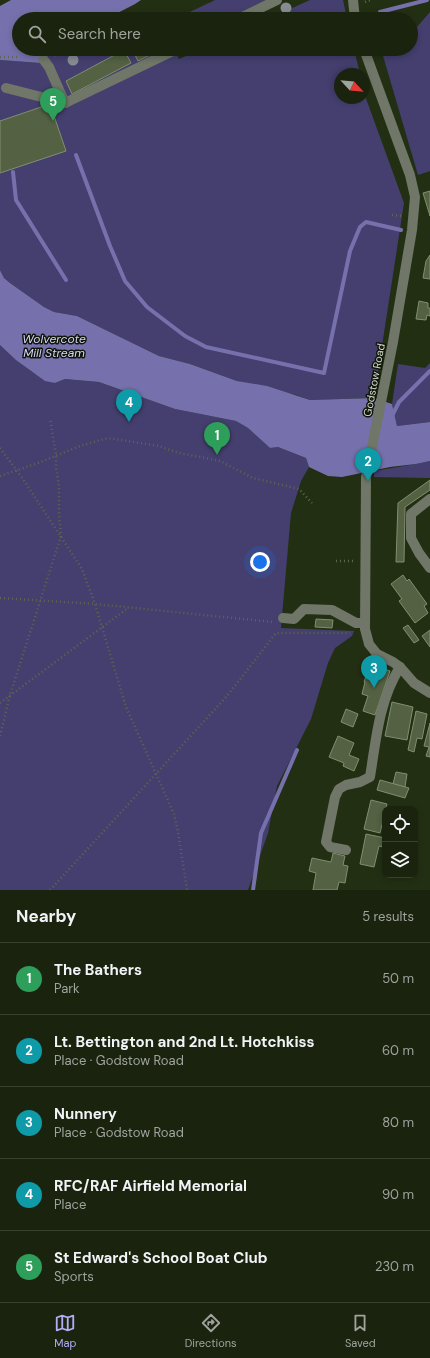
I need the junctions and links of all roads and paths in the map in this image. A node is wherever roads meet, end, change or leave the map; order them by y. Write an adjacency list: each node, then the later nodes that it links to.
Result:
1 (277, 0): 3 (street)
2 (353, 0): 4 (street)
3 (252, 12)
4 (355, 12)
5 (162, 56): 11 (street)
6 (367, 56): 21 (street, Godstow Road)
7 (0, 57): 8 (path)
8 (17, 57)
9 (43, 59): 11 (street)
10 (6, 88): 11 (street)
11 (65, 103)
12 (50, 418): 14 (path)
13 (0, 448): 15 (path)
14 (56, 455): 15 (path); 18 (path); 19 (path)
15 (17, 470): 16 (path); 19 (path)
16 (0, 476)
17 (430, 499): 22 (street)
18 (312, 503)
19 (61, 536): 24 (path); 25 (path)
20 (336, 561): 21 (path)
21 (367, 562): 28 (street, Godstow Road)
22 (430, 568)
23 (0, 598): 24 (path)
24 (41, 601): 25 (path); 32 (path)
25 (95, 604): 26 (path); 29 (path)
26 (128, 608): 27 (path); 29 (path)
27 (282, 618): 28 (street)
28 (365, 626): 30 (street, Godstow Road); 35 (path)
29 (102, 628): 32 (path); 35 (path)
30 (400, 667): 31 (street, Godstow Road); 36 (street)
31 (430, 694)
32 (10, 695): 33 (path); 34 (path)
33 (0, 703)
34 (0, 736)
35 (156, 774): 37 (path); 38 (path)
36 (346, 850)
37 (50, 890)
38 (186, 890)

